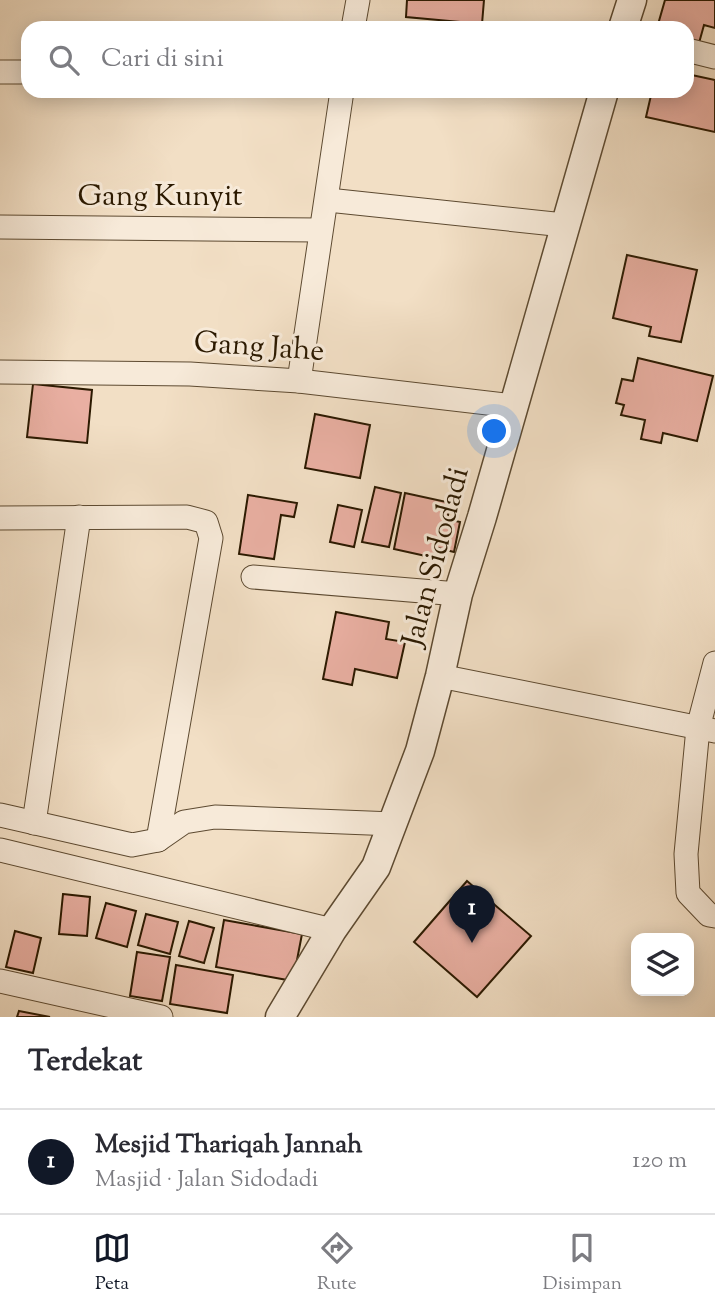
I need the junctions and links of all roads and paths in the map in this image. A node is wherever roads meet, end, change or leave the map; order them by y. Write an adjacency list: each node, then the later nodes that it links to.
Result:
1 (358, 0): 3 (street)
2 (632, 0): 4 (street)
3 (354, 21)
4 (625, 21)
5 (694, 52): 6 (street)
6 (715, 57)
7 (0, 72): 8 (street)
8 (21, 72)
9 (341, 98): 11 (street)
10 (602, 98): 12 (street, Jalan Sidodadi)
11 (328, 200): 12 (street); 14 (street)
12 (564, 225): 17 (street, Jalan Sidodadi)
13 (0, 228): 14 (street, Gang Kunyit)
14 (320, 230): 16 (street)
15 (0, 372): 16 (street, Gang Jahe)
16 (299, 381): 17 (street, Gang Jahe)
17 (513, 406): 21 (street, Jalan Sidodadi)
18 (79, 517): 19 (street); 26 (street); 28 (street)
19 (0, 518)
20 (253, 577): 21 (street)
21 (458, 594): 23 (street, Jalan Sidodadi)
22 (715, 663): 24 (street)
23 (440, 676): 24 (street); 27 (street, Jalan Sidodadi)
24 (706, 730): 30 (street)
25 (0, 815): 26 (street)
26 (34, 823): 28 (street)
27 (394, 824): 28 (street); 31 (street, Jalan Sidodadi)
28 (158, 840)
29 (0, 850): 31 (street)
30 (715, 916)
31 (332, 930): 34 (street, Jalan Sidodadi)
32 (0, 981): 33 (street)
33 (161, 1017)
34 (280, 1017)

